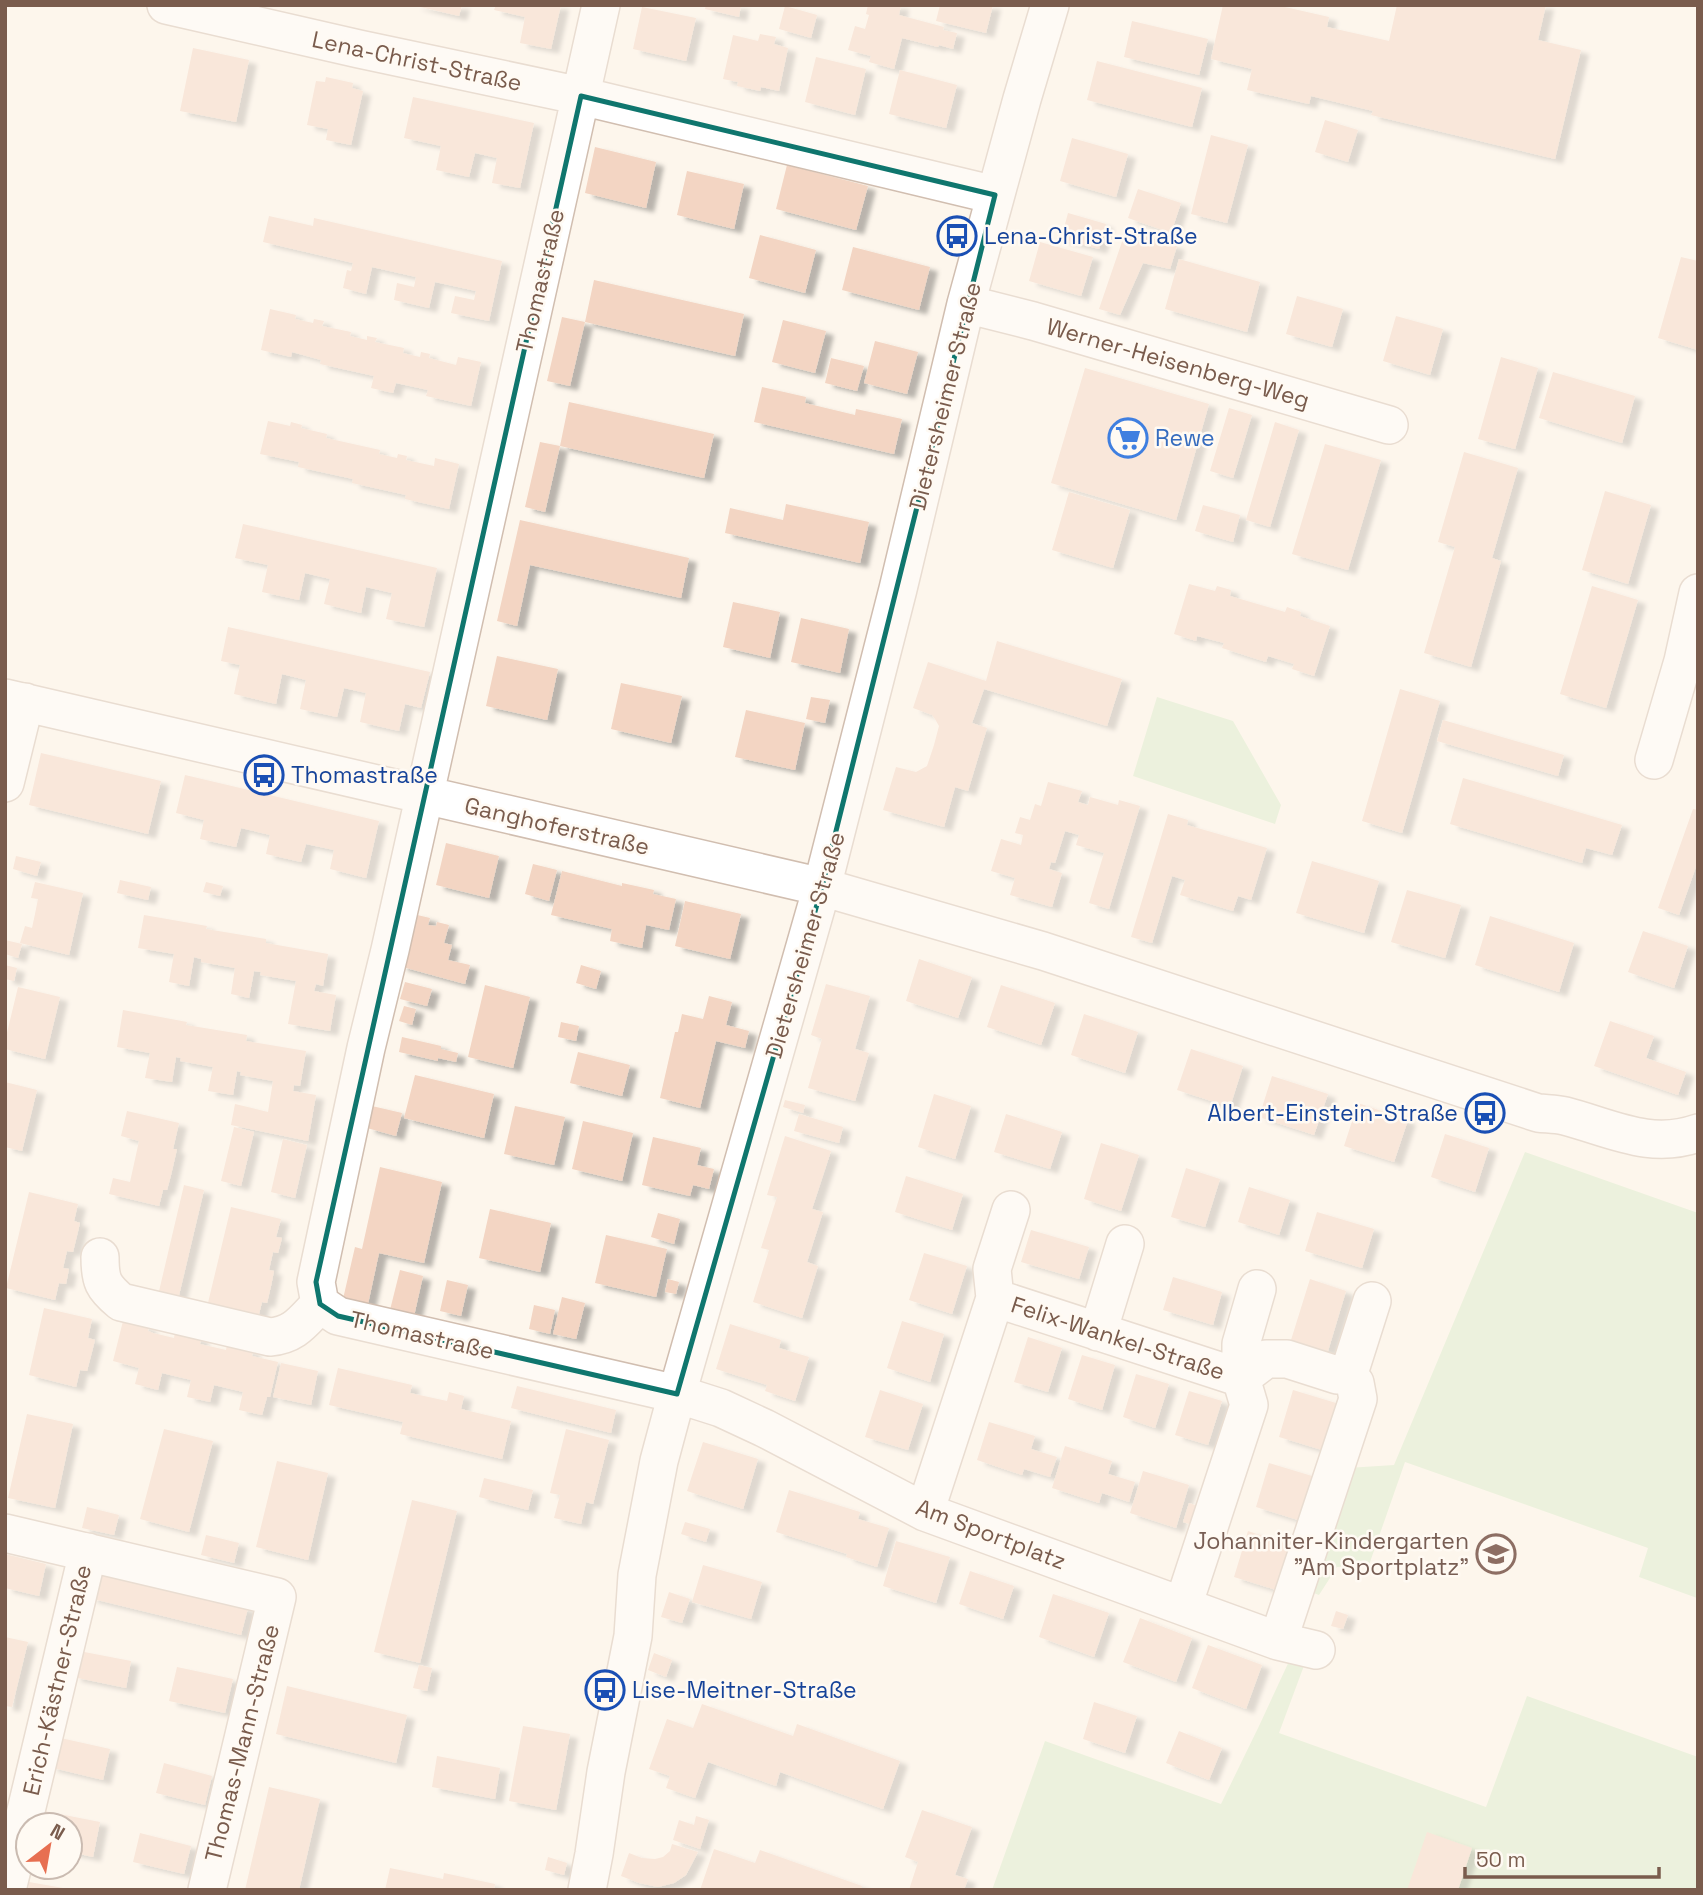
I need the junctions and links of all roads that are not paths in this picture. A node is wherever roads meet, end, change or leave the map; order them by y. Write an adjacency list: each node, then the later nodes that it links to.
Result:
1 (166, 5): 4 (street, Lena-Christ-Straße)
2 (601, 5): 4 (street, Thomastraße)
3 (1050, 5): 5 (street, Dietersheimer Straße)
4 (581, 96): 5 (street, Lena-Christ-Straße); 12 (street, Thomastraße)
5 (995, 195): 6 (street, Dietersheimer Straße)
6 (966, 304): 7 (street, Werner-Heisenberg-Weg); 13 (street, Dietersheimer Straße)
7 (1389, 425)
8 (1698, 593): 10 (street)
9 (15, 700): 11 (street); 12 (street, Ganghoferstraße)
10 (1654, 760)
11 (5, 783)
12 (425, 795): 13 (street, Ganghoferstraße); 21 (street, Thomastraße)
13 (822, 887): 14 (street); 25 (street, Dietersheimer Straße)
14 (1698, 1133)
15 (1011, 1210): 19 (street, Felix-Wankel-Straße)
16 (1125, 1244): 22 (street)
17 (100, 1257): 21 (street)
18 (1257, 1289): 24 (street, Felix-Wankel-Straße)
19 (995, 1298): 22 (street, Felix-Wankel-Straße); 26 (street, Felix-Wankel-Straße)
20 (1372, 1301): 23 (street)
21 (320, 1304): 25 (street, Thomastraße)
22 (1098, 1332): 24 (street, Felix-Wankel-Straße)
23 (1345, 1374): 24 (street, Felix-Wankel-Straße); 30 (street)
24 (1241, 1378): 29 (street, Felix-Wankel-Straße)
25 (677, 1394): 26 (street, Am Sportplatz); 34 (street, Dietersheimer Straße)
26 (925, 1511): 29 (street, Am Sportplatz)
27 (5, 1533): 28 (street)
28 (88, 1552): 32 (street, Erich-Kästner-Straße); 33 (street, Thomas-Mann-Straße)
29 (1183, 1606): 30 (street, Am Sportplatz)
30 (1279, 1640): 31 (street, Am Sportplatz)
31 (1316, 1650)
32 (7, 1890)
33 (207, 1890)
34 (587, 1890)

